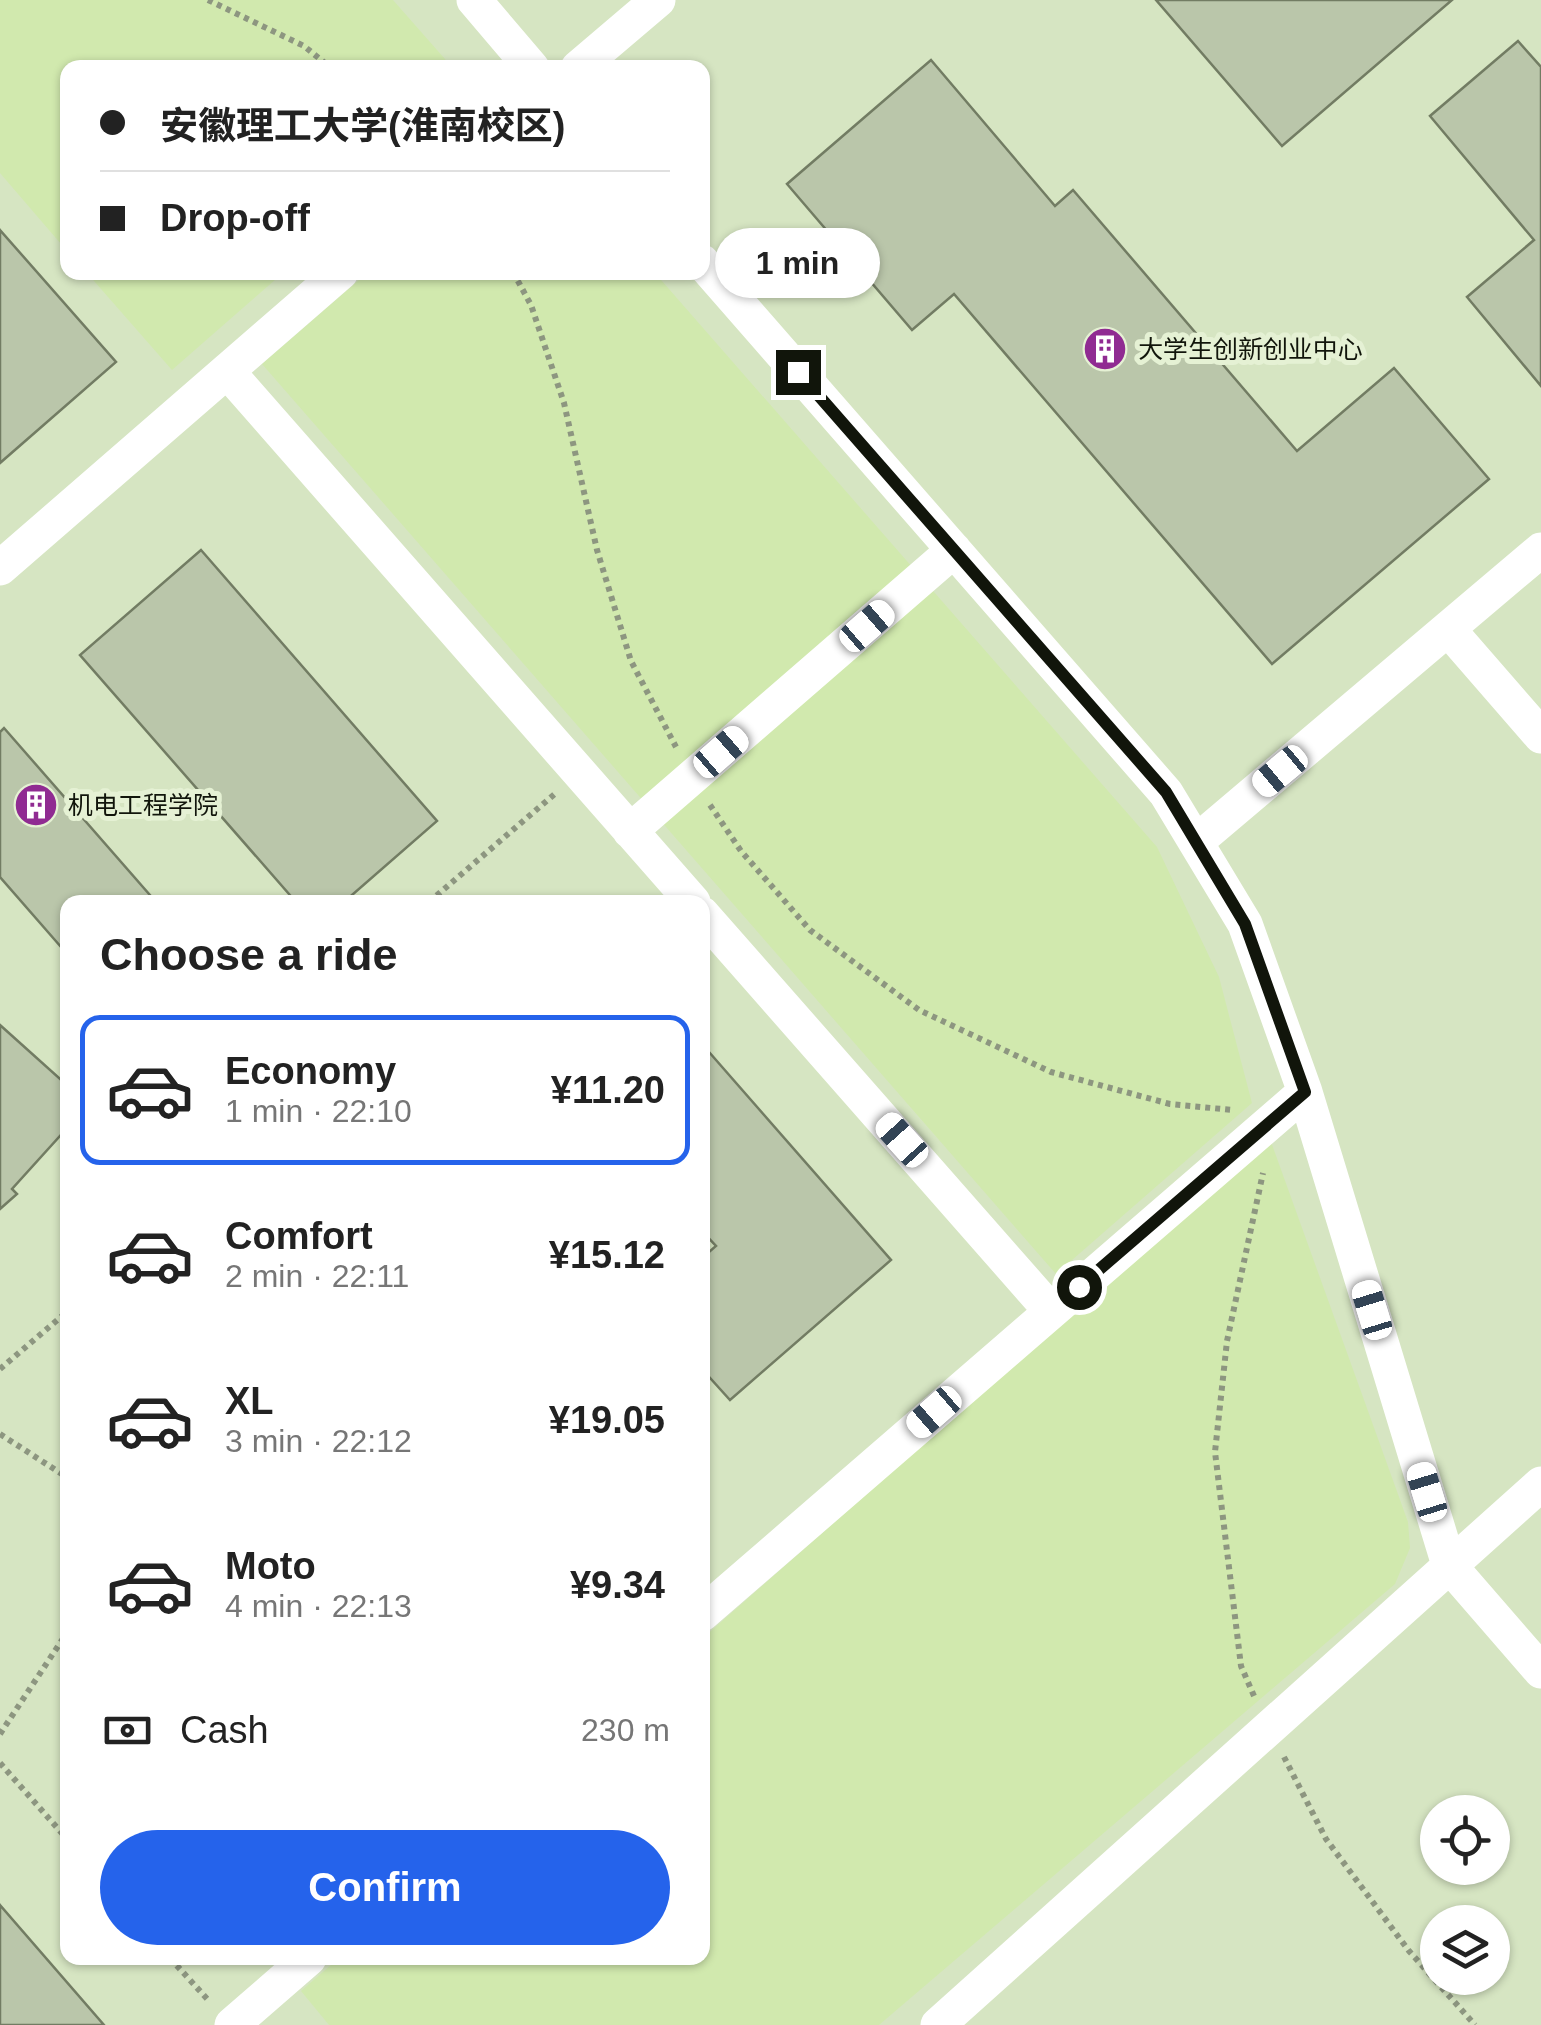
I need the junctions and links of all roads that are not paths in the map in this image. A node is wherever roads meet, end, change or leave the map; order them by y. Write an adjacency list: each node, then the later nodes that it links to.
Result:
1 (474, 0): 3 (lane)
2 (658, 0): 4 (lane)
3 (525, 60)
4 (587, 60)
5 (710, 271): 8 (lane)
6 (332, 280): 7 (lane)
7 (227, 371): 10 (lane); 13 (lane)
8 (954, 550): 13 (lane); 14 (lane)
9 (1541, 550): 11 (lane)
10 (0, 568)
11 (1448, 628): 12 (lane); 14 (lane)
12 (1541, 736)
13 (630, 831): 15 (lane)
14 (1196, 842): 17 (lane)
15 (679, 895)
16 (710, 931): 18 (lane)
17 (1287, 1108): 18 (lane); 20 (lane)
18 (1050, 1311): 21 (lane)
19 (1541, 1484): 20 (lane)
20 (1450, 1565): 22 (lane); 25 (lane)
21 (710, 1607)
22 (1541, 1671)
23 (299, 1965): 24 (lane)
24 (225, 2018)
25 (938, 2025)

